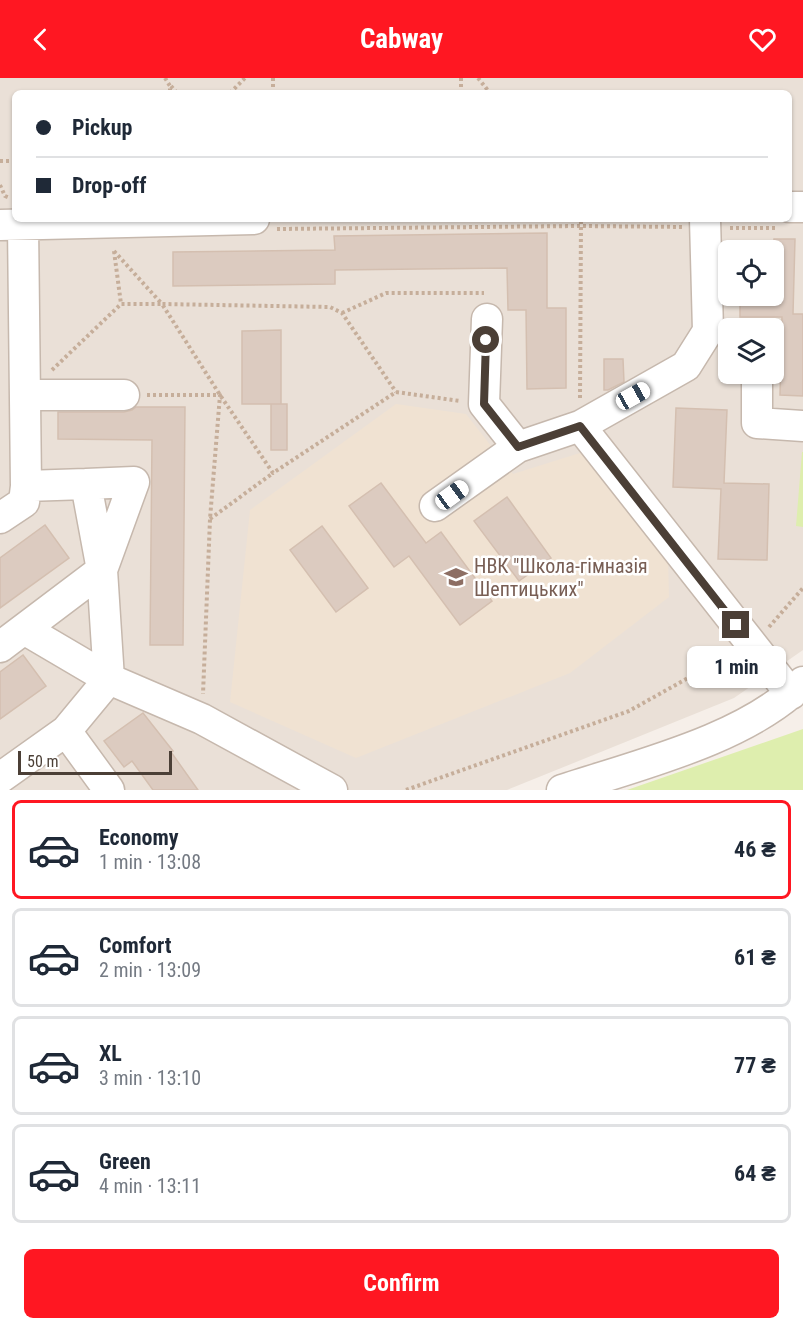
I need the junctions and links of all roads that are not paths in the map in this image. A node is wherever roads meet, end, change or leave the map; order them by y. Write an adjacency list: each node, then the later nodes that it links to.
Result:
1 (13, 222): 7 (street)
2 (161, 222): 4 (street)
3 (705, 223): 9 (street)
4 (264, 224)
5 (487, 319): 11 (street)
6 (757, 384): 10 (street)
7 (25, 395): 8 (street); 13 (street)
8 (124, 395)
9 (580, 426): 11 (street); 20 (street)
10 (803, 426)
11 (518, 447): 14 (street)
12 (86, 484): 13 (street); 16 (street); 16 (street)
13 (26, 486): 15 (street)
14 (435, 506)
15 (0, 518)
16 (102, 570): 17 (street); 19 (street)
17 (24, 629): 18 (street); 19 (street)
18 (0, 647)
19 (109, 679): 21 (street); 24 (street)
20 (797, 688): 25 (street)
21 (66, 730): 22 (street); 23 (street)
22 (0, 778)
23 (109, 790)
24 (332, 790)
25 (562, 790)

